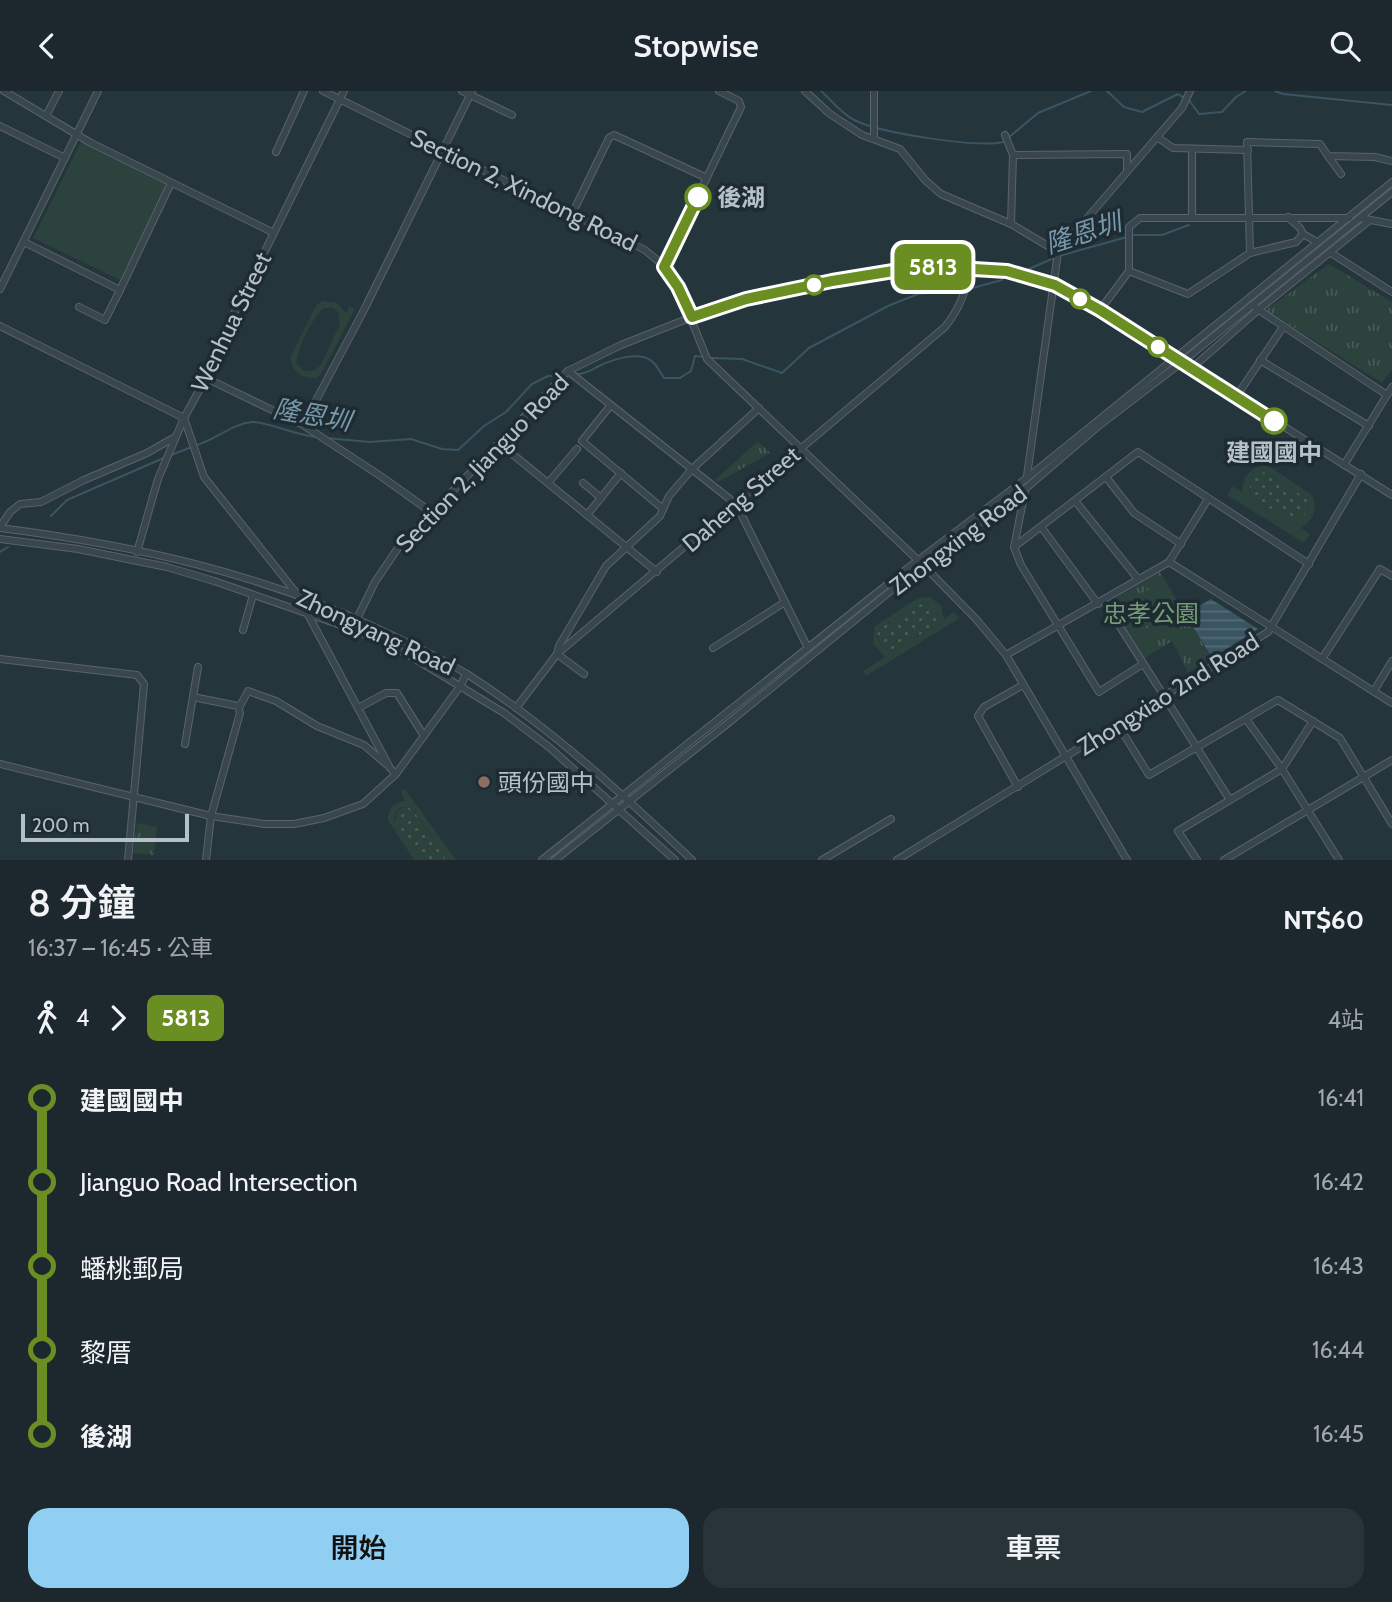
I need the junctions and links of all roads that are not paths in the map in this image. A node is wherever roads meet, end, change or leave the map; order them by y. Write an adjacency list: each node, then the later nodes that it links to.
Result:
1 (4, 91): 15 (street)
2 (25, 91): 15 (street)
3 (59, 91): 17 (street)
4 (98, 91): 19 (street)
5 (304, 91): 26 (street)
6 (323, 91): 14 (street, Section 2, Xindong Road)
7 (344, 91): 14 (street, Wenhua Street)
8 (462, 91): 12 (street)
9 (719, 91): 33 (street)
10 (805, 91): 20 (street)
11 (874, 91): 20 (street)
12 (471, 93): 16 (street); 24 (street)
13 (1190, 93): 22 (street)
14 (340, 100): 24 (street, Section 2, Xindong Road); 45 (street, Wenhua Street)
15 (20, 101): 17 (street)
16 (512, 115)
17 (46, 117): 19 (street)
18 (0, 126): 29 (street)
19 (77, 135): 29 (street); 35 (street)
20 (874, 136): 43 (street)
21 (1006, 136): 27 (street)
22 (1157, 138): 23 (street); 31 (street)
23 (1192, 149): 25 (street); 38 (street)
24 (444, 150): 37 (street, Section 2, Xindong Road); 78 (street)
25 (1248, 150): 28 (street); 39 (street)
26 (276, 152)
27 (1013, 155): 31 (street); 43 (street)
28 (1328, 156): 30 (street); 32 (street)
29 (65, 158): 47 (street)
30 (1392, 161)
31 (1127, 170): 51 (street)
32 (1341, 174)
33 (707, 179): 37 (street); 52 (street)
34 (1392, 182): 41 (street)
35 (172, 183): 45 (street); 57 (street)
36 (1392, 192): 41 (street)
37 (572, 214): 52 (street, Section 2, Xindong Road)
38 (1192, 217): 39 (street); 54 (street)
39 (1249, 217): 40 (street); 49 (street)
40 (1288, 217): 41 (street); 46 (street)
41 (1353, 218): 42 (street); 48 (street, Zhongxing Road); 59 (street, Zhongxing Road)
42 (1370, 220): 44 (street); 50 (street)
43 (1011, 224): 51 (street)
44 (1392, 224)
45 (274, 233): 71 (street, Wenhua Street)
46 (1303, 234): 48 (street); 49 (street)
47 (23, 242): 56 (street); 57 (street)
48 (1317, 242): 66 (street, Zhongxing Road)
49 (1250, 253): 54 (street)
50 (1331, 253): 58 (street); 62 (street)
51 (1058, 255): 55 (street)
52 (664, 267): 63 (street, Section 2, Xindong Road)
53 (970, 267): 55 (street, Section 2, Jianguo Road); 63 (street, Section 2, Jianguo Road); 83 (street, Daheng Street)
54 (1129, 271): 61 (street)
55 (1055, 285): 61 (street, Section 2, Jianguo Road); 89 (street)
56 (0, 289)
57 (120, 290): 60 (street)
58 (1392, 292)
59 (1252, 304): 62 (street); 68 (street, Zhongxing Road)
60 (79, 307)
61 (1100, 310): 66 (street, Section 2, Jianguo Road)
62 (1258, 310): 65 (street); 69 (street)
63 (692, 317): 70 (street, Section 2, Jianguo Road); 76 (street, Section 2, Xindong Road)
64 (0, 326): 77 (street)
65 (1283, 327): 67 (street); 73 (street)
66 (1175, 358): 68 (street, Section 2, Jianguo Road); 89 (street, Zhongxing Road)
67 (1261, 360): 74 (street); 79 (street)
68 (1182, 362): 69 (street, Section 2, Jianguo Road); 92 (street, Zhongxing Road)
69 (1192, 368): 74 (street, Section 2, Jianguo Road)
70 (568, 371): 75 (street); 81 (street, Section 2, Jianguo Road)
71 (206, 378): 77 (street, Wenhua Street); 78 (street)
72 (1392, 387): 73 (street)
73 (1387, 395): 79 (street)
74 (1236, 397): 84 (street, Section 2, Jianguo Road)
75 (610, 406): 85 (street); 86 (street)
76 (759, 408): 83 (street, Section 2, Xindong Road); 85 (street)
77 (184, 418): 80 (street, Wenhua Street); 115 (street)
78 (303, 425): 99 (street)
79 (1369, 426): 84 (street)
80 (177, 436): 101 (street); 107 (street, Wenhua Street)
81 (500, 444): 90 (street); 99 (street, Section 2, Jianguo Road)
82 (578, 449): 90 (street)
83 (800, 449): 97 (street, Daheng Street); 110 (street, Section 2, Xindong Road)
84 (1344, 465): 87 (street, Section 2, Jianguo Road)
85 (692, 470): 97 (street); 98 (street)
86 (621, 473): 94 (street); 98 (street)
87 (1361, 474): 93 (street, Section 2, Jianguo Road); 111 (street, Zhongxiao 2nd Road)
88 (1106, 477): 95 (street); 96 (street); 104 (street)
89 (1027, 478): 92 (street); 110 (street, Zhongxing Road)
90 (548, 483): 100 (street)
91 (583, 483): 94 (street)
92 (1025, 489): 106 (street); 110 (street, Zhongxing Road)
93 (1392, 495)
94 (601, 498): 100 (street)
95 (1208, 499): 104 (street); 111 (street)
96 (1076, 502): 102 (street); 114 (street)
97 (736, 504): 112 (street, Daheng Street); 117 (street)
98 (662, 508): 105 (street)
99 (431, 512): 120 (street, Section 2, Jianguo Road)
100 (587, 515): 105 (street)
101 (0, 528): 107 (street, Zhongyang Road)
102 (1042, 528): 106 (street); 118 (street)
103 (0, 539): 108 (street, Zhongyang Road)
104 (1181, 544): 109 (street)
105 (625, 546): 112 (street); 127 (street)
106 (1014, 547): 121 (street)
107 (138, 549): 108 (street, Wenhua Street); 115 (street, Zhongyang Road)
108 (135, 560): 116 (street, Zhongyang Road)
109 (1169, 562): 114 (street); 122 (street)
110 (920, 563): 125 (street, Zhongxing Road); 128 (street, Section 2, Xindong Road); 151 (street, Zhongxing Road)
111 (1309, 564): 122 (street, Zhongxiao 2nd Road)
112 (657, 572): 127 (street, Daheng Street)
113 (1392, 576): 130 (street)
114 (1138, 579): 118 (street)
115 (297, 594): 119 (street); 120 (street, Zhongyang Road)
116 (253, 595): 119 (street, Zhongyang Road); 124 (street)
117 (785, 602): 125 (street); 126 (street)
118 (1101, 602): 121 (street); 132 (street)
119 (306, 614): 123 (street, Zhongyang Road); 143 (street)
120 (357, 619): 123 (street, Section 2, Jianguo Road); 134 (street, Zhongyang Road)
121 (1059, 625): 128 (street); 132 (street)
122 (1272, 627): 130 (street); 140 (street, Zhongxiao 2nd Road)
123 (352, 629): 136 (street, Zhongyang Road)
124 (243, 630)
125 (808, 647): 151 (street, Zhongxing Road)
126 (713, 648)
127 (557, 654): 135 (street); 144 (street, Daheng Street)
128 (1006, 655): 137 (street, Section 2, Xindong Road)
129 (0, 659): 161 (street)
130 (1322, 659): 138 (street)
131 (1392, 660): 138 (street)
132 (1143, 664): 140 (street)
133 (198, 667): 139 (street)
134 (466, 674): 136 (street); 144 (street, Zhongyang Road)
135 (584, 674)
136 (461, 685): 148 (street); 164 (street, Zhongyang Road)
137 (1023, 685): 152 (street, Section 2, Xindong Road); 159 (street)
138 (1374, 691): 141 (street)
139 (193, 697): 142 (street); 149 (street)
140 (1164, 697): 147 (street, Zhongxiao 2nd Road); 150 (street)
141 (1392, 703)
142 (238, 707): 155 (street); 166 (street)
143 (358, 708): 148 (street); 155 (street)
144 (516, 708): 160 (street, Zhongyang Road)
145 (1246, 719): 146 (street); 150 (street); 156 (street)
146 (1313, 721): 156 (street); 158 (street)
147 (1118, 725): 150 (street); 152 (street, Zhongxiao 2nd Road)
148 (424, 736): 157 (street)
149 (185, 744)
150 (1197, 749): 162 (street)
151 (683, 753): 160 (street, Zhongxing Road); 163 (street, Zhongxing Road)
152 (1065, 758): 159 (street, Zhongxiao 2nd Road); 177 (street, Section 2, Xindong Road)
153 (1392, 760): 158 (street)
154 (0, 764): 161 (street)
155 (390, 768): 157 (street)
156 (1282, 769): 162 (street); 165 (street)
157 (396, 774): 166 (street)
158 (1364, 777): 165 (street); 168 (street)
159 (1018, 787): 176 (street, Zhongxiao 2nd Road)
160 (622, 795): 163 (street, Zhongyang Road); 164 (street, Zhongxing Road)
161 (134, 799): 166 (street); 169 (street)
162 (1230, 800): 178 (street)
163 (629, 801): 164 (street, Zhongxing Road); 174 (street, Zhongyang Road)
164 (615, 807): 171 (street, Zhongxing Road); 172 (street, Zhongxing Road); 173 (street, Zhongyang Road)
165 (1309, 810): 179 (street); 180 (street)
166 (211, 815): 170 (street)
167 (891, 819): 175 (street)
168 (1392, 824)
169 (128, 860)
170 (206, 860)
171 (542, 860)
172 (555, 860)
173 (675, 860)
174 (692, 860)
175 (822, 860)
176 (897, 860)
177 (1127, 860)
178 (1197, 860)
179 (1224, 860)
180 (1339, 860)

